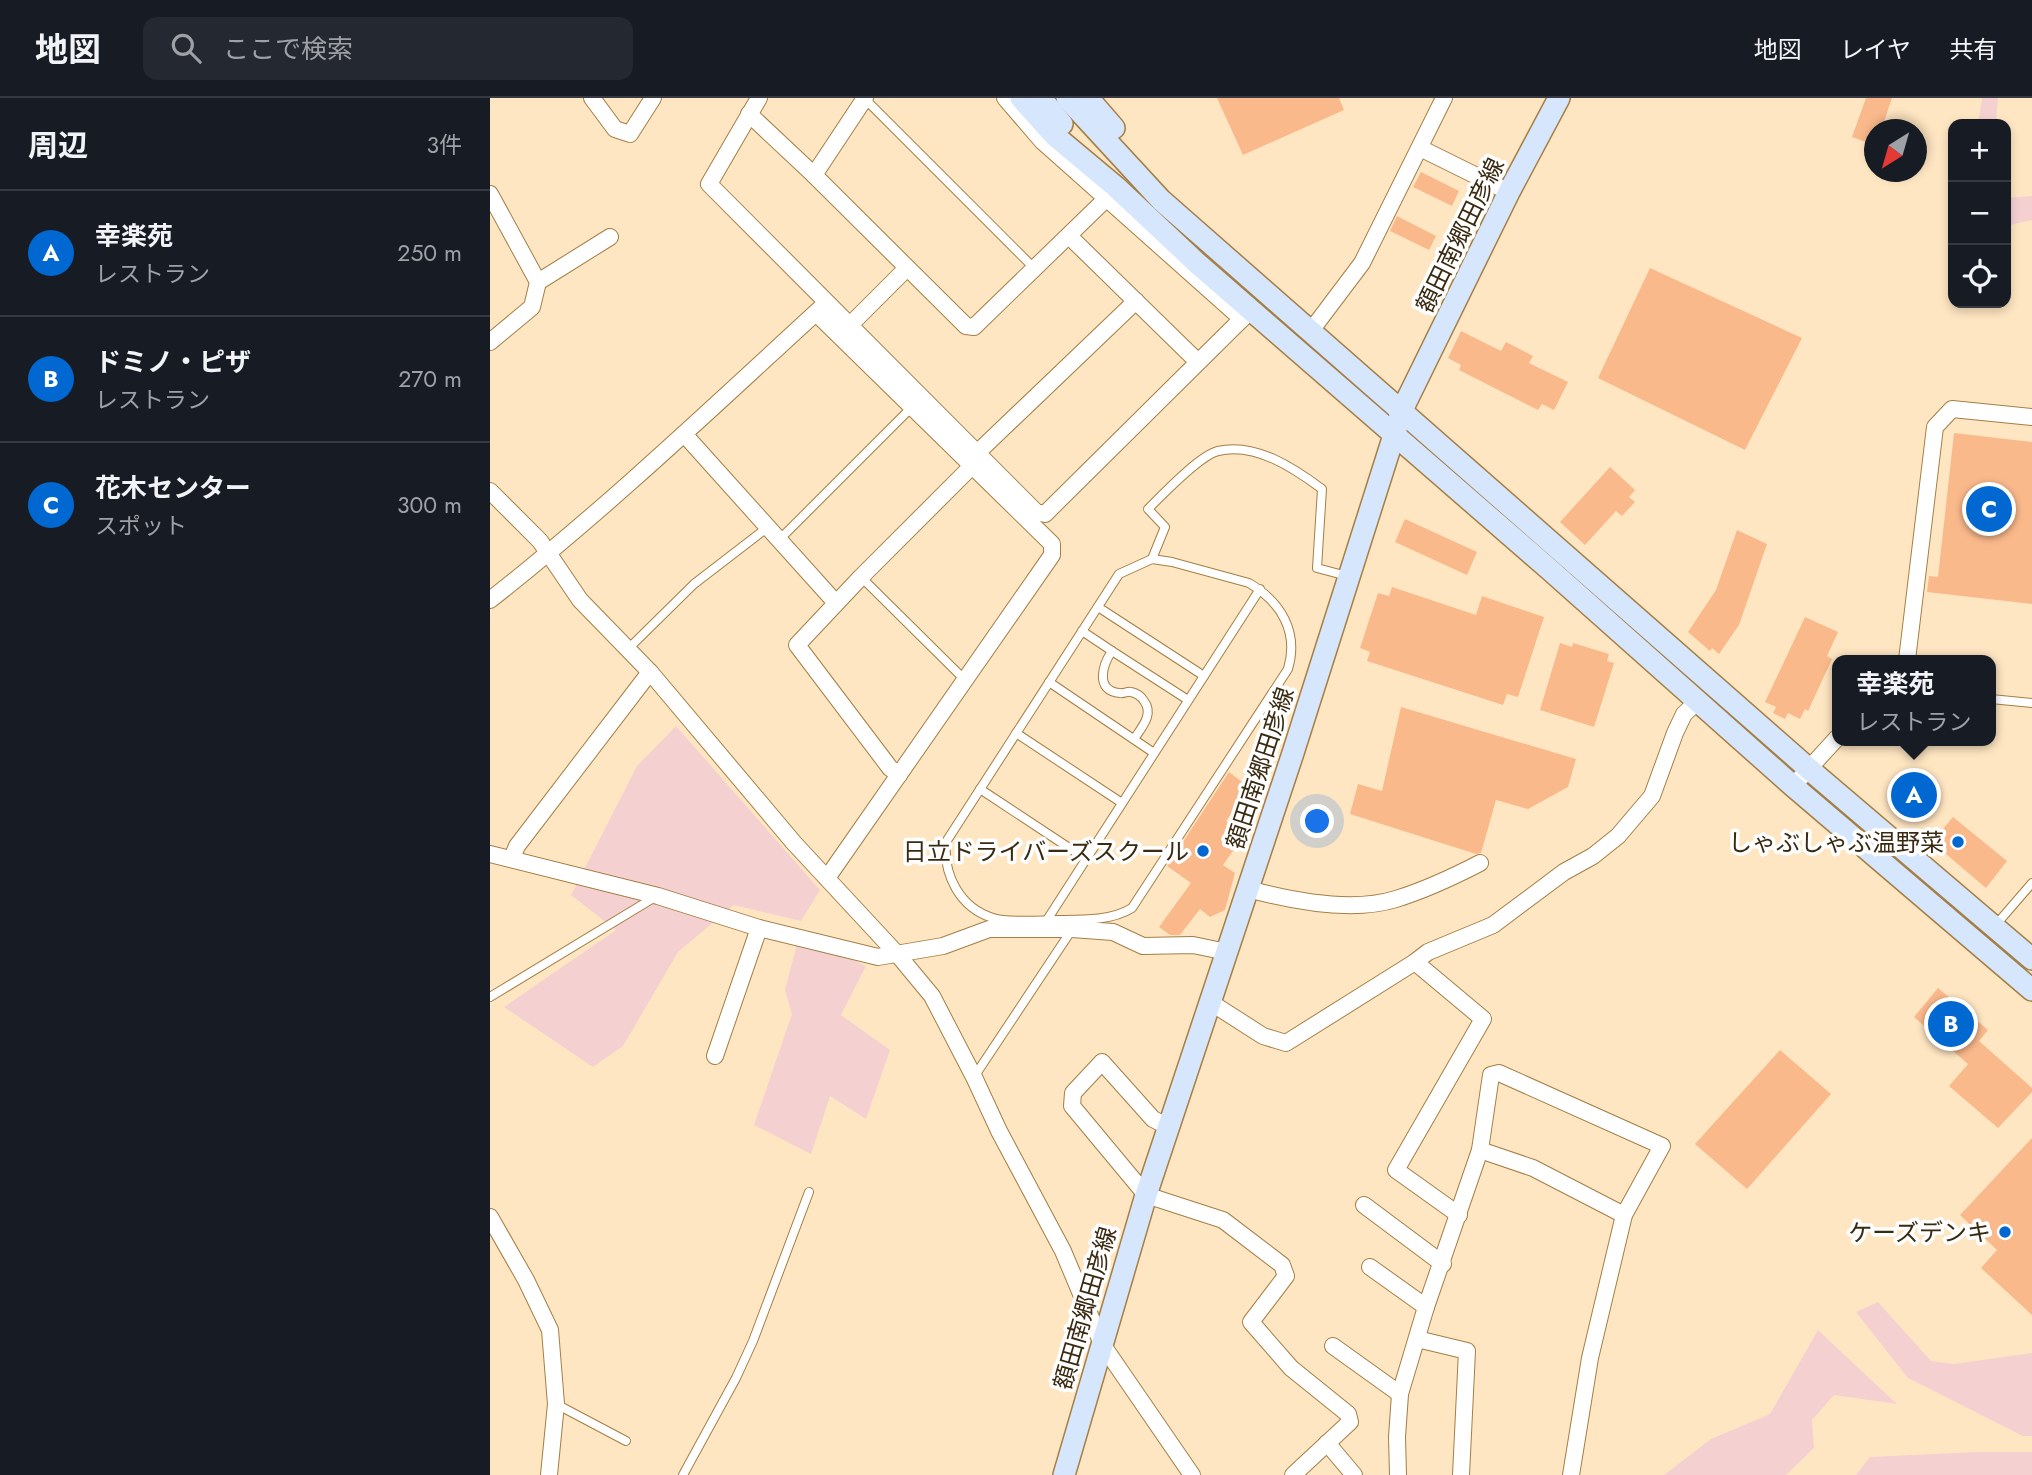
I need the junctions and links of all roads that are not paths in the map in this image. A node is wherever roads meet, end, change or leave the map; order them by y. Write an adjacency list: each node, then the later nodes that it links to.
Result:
1 (592, 98): 2 (street)
2 (653, 98)
3 (759, 98): 12 (street)
4 (1005, 98): 15 (street)
5 (1021, 98): 15 (street)
6 (1041, 98): 15 (street)
7 (1067, 98): 20 (street)
8 (1088, 98): 20 (street)
9 (1559, 98): 16 (street, 額田南郷田彦線)
10 (865, 99): 14 (street); 22 (lane)
11 (1443, 99): 13 (street)
12 (749, 114): 14 (street); 25 (street)
13 (1420, 148): 16 (street); 28 (street)
14 (814, 175): 21 (street)
15 (1112, 192): 18 (street); 26 (street)
16 (1509, 192): 32 (street, 額田南郷田彦線)
17 (490, 194): 23 (street)
18 (1069, 236): 22 (street); 24 (street)
19 (610, 237): 23 (street)
20 (1203, 238): 28 (street)
21 (906, 269): 22 (street); 27 (street)
22 (1035, 269)
23 (538, 282): 29 (street)
24 (1136, 301): 30 (street); 36 (street)
25 (821, 308): 27 (street); 31 (street); 34 (street)
26 (1247, 315): 30 (street); 35 (street)
27 (850, 325): 36 (street)
28 (1310, 332): 32 (street)
29 (490, 342)
30 (1198, 362): 36 (street)
31 (912, 407): 36 (street); 39 (lane)
32 (1402, 410): 35 (street, 額田南郷田彦線); 64 (street)
33 (2032, 417): 51 (street)
34 (684, 434): 38 (street); 40 (street)
35 (1395, 437): 43 (street, 額田南郷田彦線); 58 (street)
36 (975, 460): 42 (street); 54 (street)
37 (490, 491): 40 (street)
38 (768, 527): 39 (street); 49 (lane)
39 (779, 540): 46 (street)
40 (548, 555): 45 (street); 49 (street)
41 (1153, 559): 43 (lane); 44 (lane); 47 (lane)
42 (861, 577): 46 (street); 54 (lane)
43 (1350, 577): 75 (street, 額田南郷田彦線)
44 (1260, 589): 53 (lane); 77 (lane)
45 (490, 600)
46 (836, 603): 65 (street)
47 (1098, 607): 48 (lane); 53 (lane)
48 (1082, 631): 50 (lane); 55 (lane)
49 (628, 649): 52 (street)
50 (1112, 650): 57 (lane); 61 (lane)
51 (1907, 655)
52 (650, 672): 70 (street); 73 (street)
53 (1204, 676): 57 (lane)
54 (965, 680): 65 (street)
55 (1049, 682): 60 (lane); 61 (lane)
56 (1996, 699): 59 (lane)
57 (1188, 700): 63 (lane)
58 (1697, 702): 66 (street); 84 (street)
59 (2032, 703)
60 (1016, 733): 67 (lane); 68 (lane)
61 (1134, 739): 63 (lane)
62 (1832, 744): 64 (street)
63 (1154, 753): 68 (lane)
64 (1809, 769): 66 (street); 78 (street)
65 (899, 775): 73 (street)
66 (1793, 786): 85 (street)
67 (980, 789): 71 (lane); 77 (lane)
68 (1122, 803): 71 (lane)
69 (490, 854): 70 (street)
70 (512, 858): 76 (street)
71 (1086, 859): 77 (lane)
72 (1480, 863): 75 (street)
73 (827, 878): 82 (street)
74 (2032, 883): 78 (lane)
75 (1248, 889): 81 (street, 額田南郷田彦線)
76 (658, 896): 79 (street); 86 (lane)
77 (1047, 919)
78 (1994, 926): 83 (street)
79 (759, 928): 82 (street); 88 (street)
80 (1072, 929): 81 (street); 82 (street); 89 (lane)
81 (1227, 952): 87 (street, 額田南郷田彦線)
82 (898, 956): 89 (street)
83 (2032, 959)
84 (1415, 962): 87 (street); 95 (street)
85 (2032, 990)
86 (490, 997)
87 (1210, 1002): 90 (street, 額田南郷田彦線)
88 (715, 1056)
89 (974, 1077): 102 (street)
90 (1169, 1127): 93 (street, 額田南郷田彦線); 93 (street)
91 (1480, 1150): 95 (street); 96 (street); 96 (street)
92 (809, 1192): 109 (lane)
93 (1146, 1195): 102 (street, 額田南郷田彦線); 107 (street)
94 (1364, 1205): 98 (street)
95 (1459, 1215): 98 (street)
96 (1624, 1215): 116 (street)
97 (490, 1217): 105 (street)
98 (1443, 1264): 100 (street)
99 (1370, 1267): 100 (street)
100 (1426, 1307): 101 (street)
101 (1417, 1339): 104 (street); 115 (street)
102 (1102, 1344): 110 (street, 額田南郷田彦線); 111 (street)
103 (1334, 1346): 104 (street)
104 (1400, 1394): 114 (street)
105 (556, 1404): 106 (lane); 108 (street)
106 (626, 1441)
107 (1327, 1443): 112 (street); 113 (street)
108 (549, 1475)
109 (683, 1475)
110 (1063, 1475)
111 (1192, 1475)
112 (1293, 1475)
113 (1354, 1475)
114 (1398, 1475)
115 (1461, 1475)
116 (1571, 1475)

